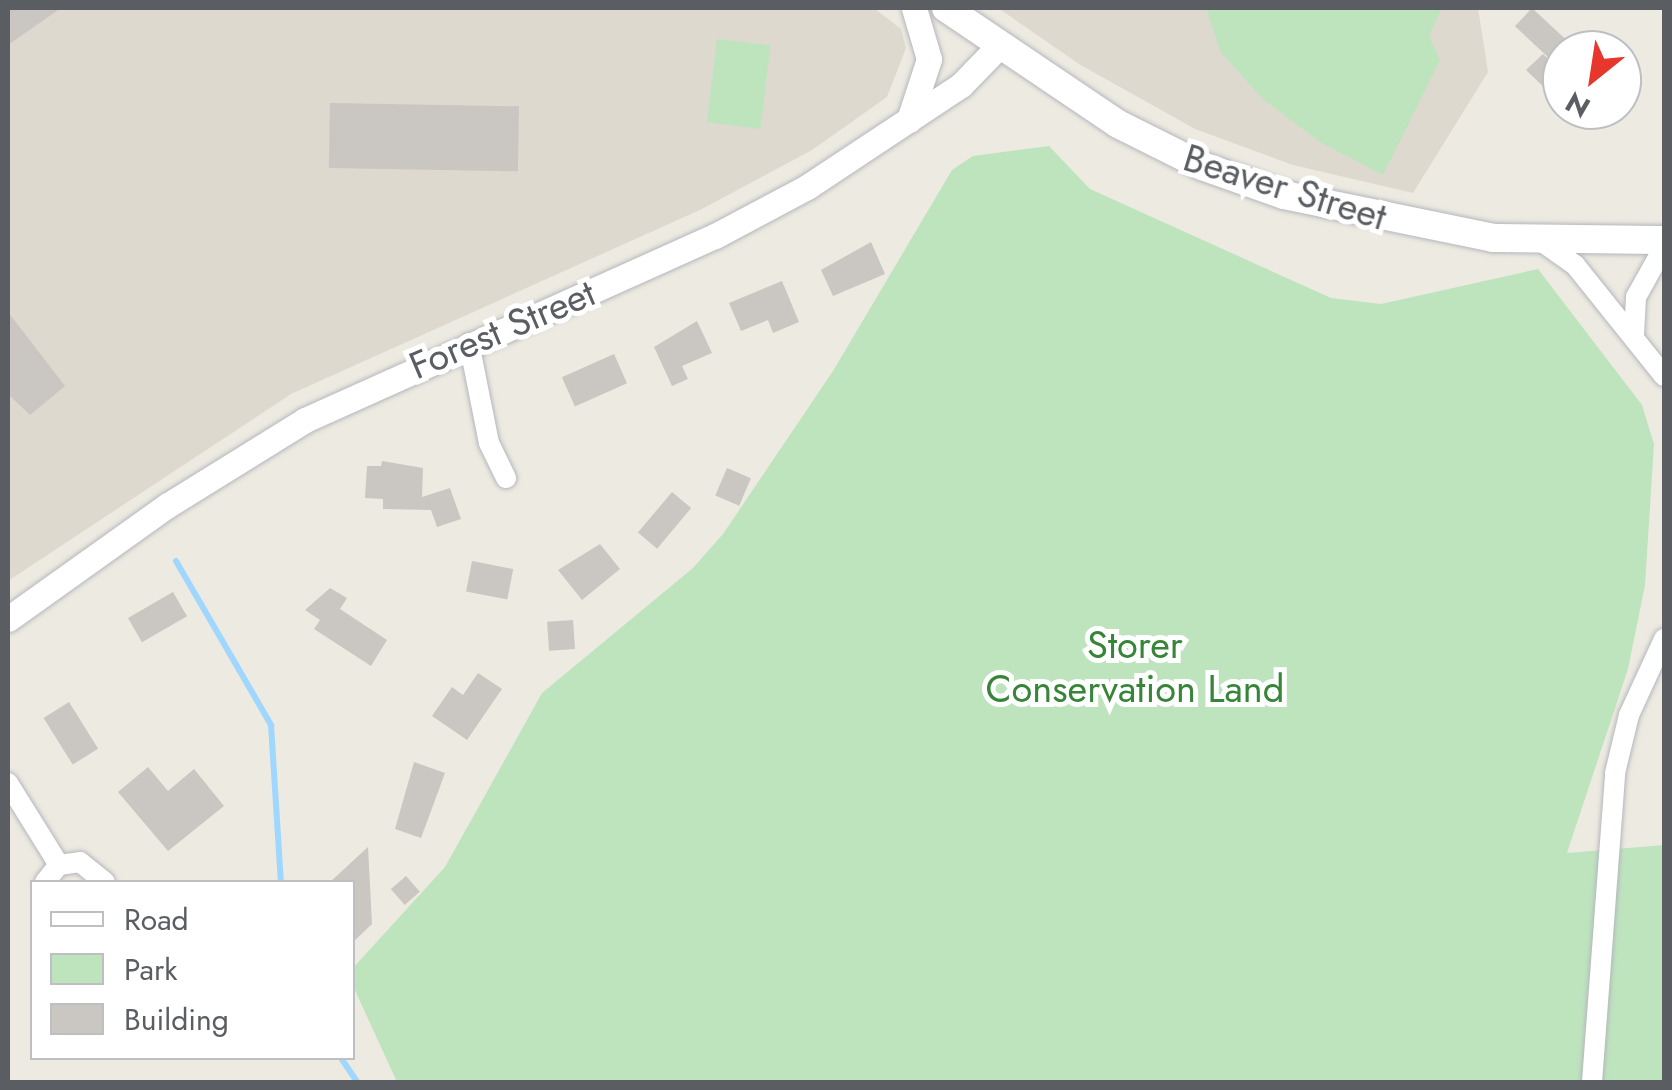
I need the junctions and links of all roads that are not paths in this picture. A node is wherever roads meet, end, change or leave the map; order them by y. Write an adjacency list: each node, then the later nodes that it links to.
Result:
1 (914, 8): 4 (street)
2 (946, 8): 3 (main road, Beaver Street)
3 (999, 46): 4 (street, Forest Street); 5 (main road, Beaver Street)
4 (906, 124): 8 (street, Forest Street)
5 (1542, 241): 6 (main road, Beaver Street); 7 (street)
6 (1664, 243): 7 (street)
7 (1634, 335): 9 (street)
8 (469, 343): 10 (street); 11 (street, Forest Street)
9 (1664, 376)
10 (506, 478)
11 (8, 619)
12 (1664, 638): 17 (street)
13 (8, 783): 14 (street)
14 (59, 866): 15 (street); 16 (street)
15 (47, 880)
16 (103, 880)
17 (1592, 1082)

